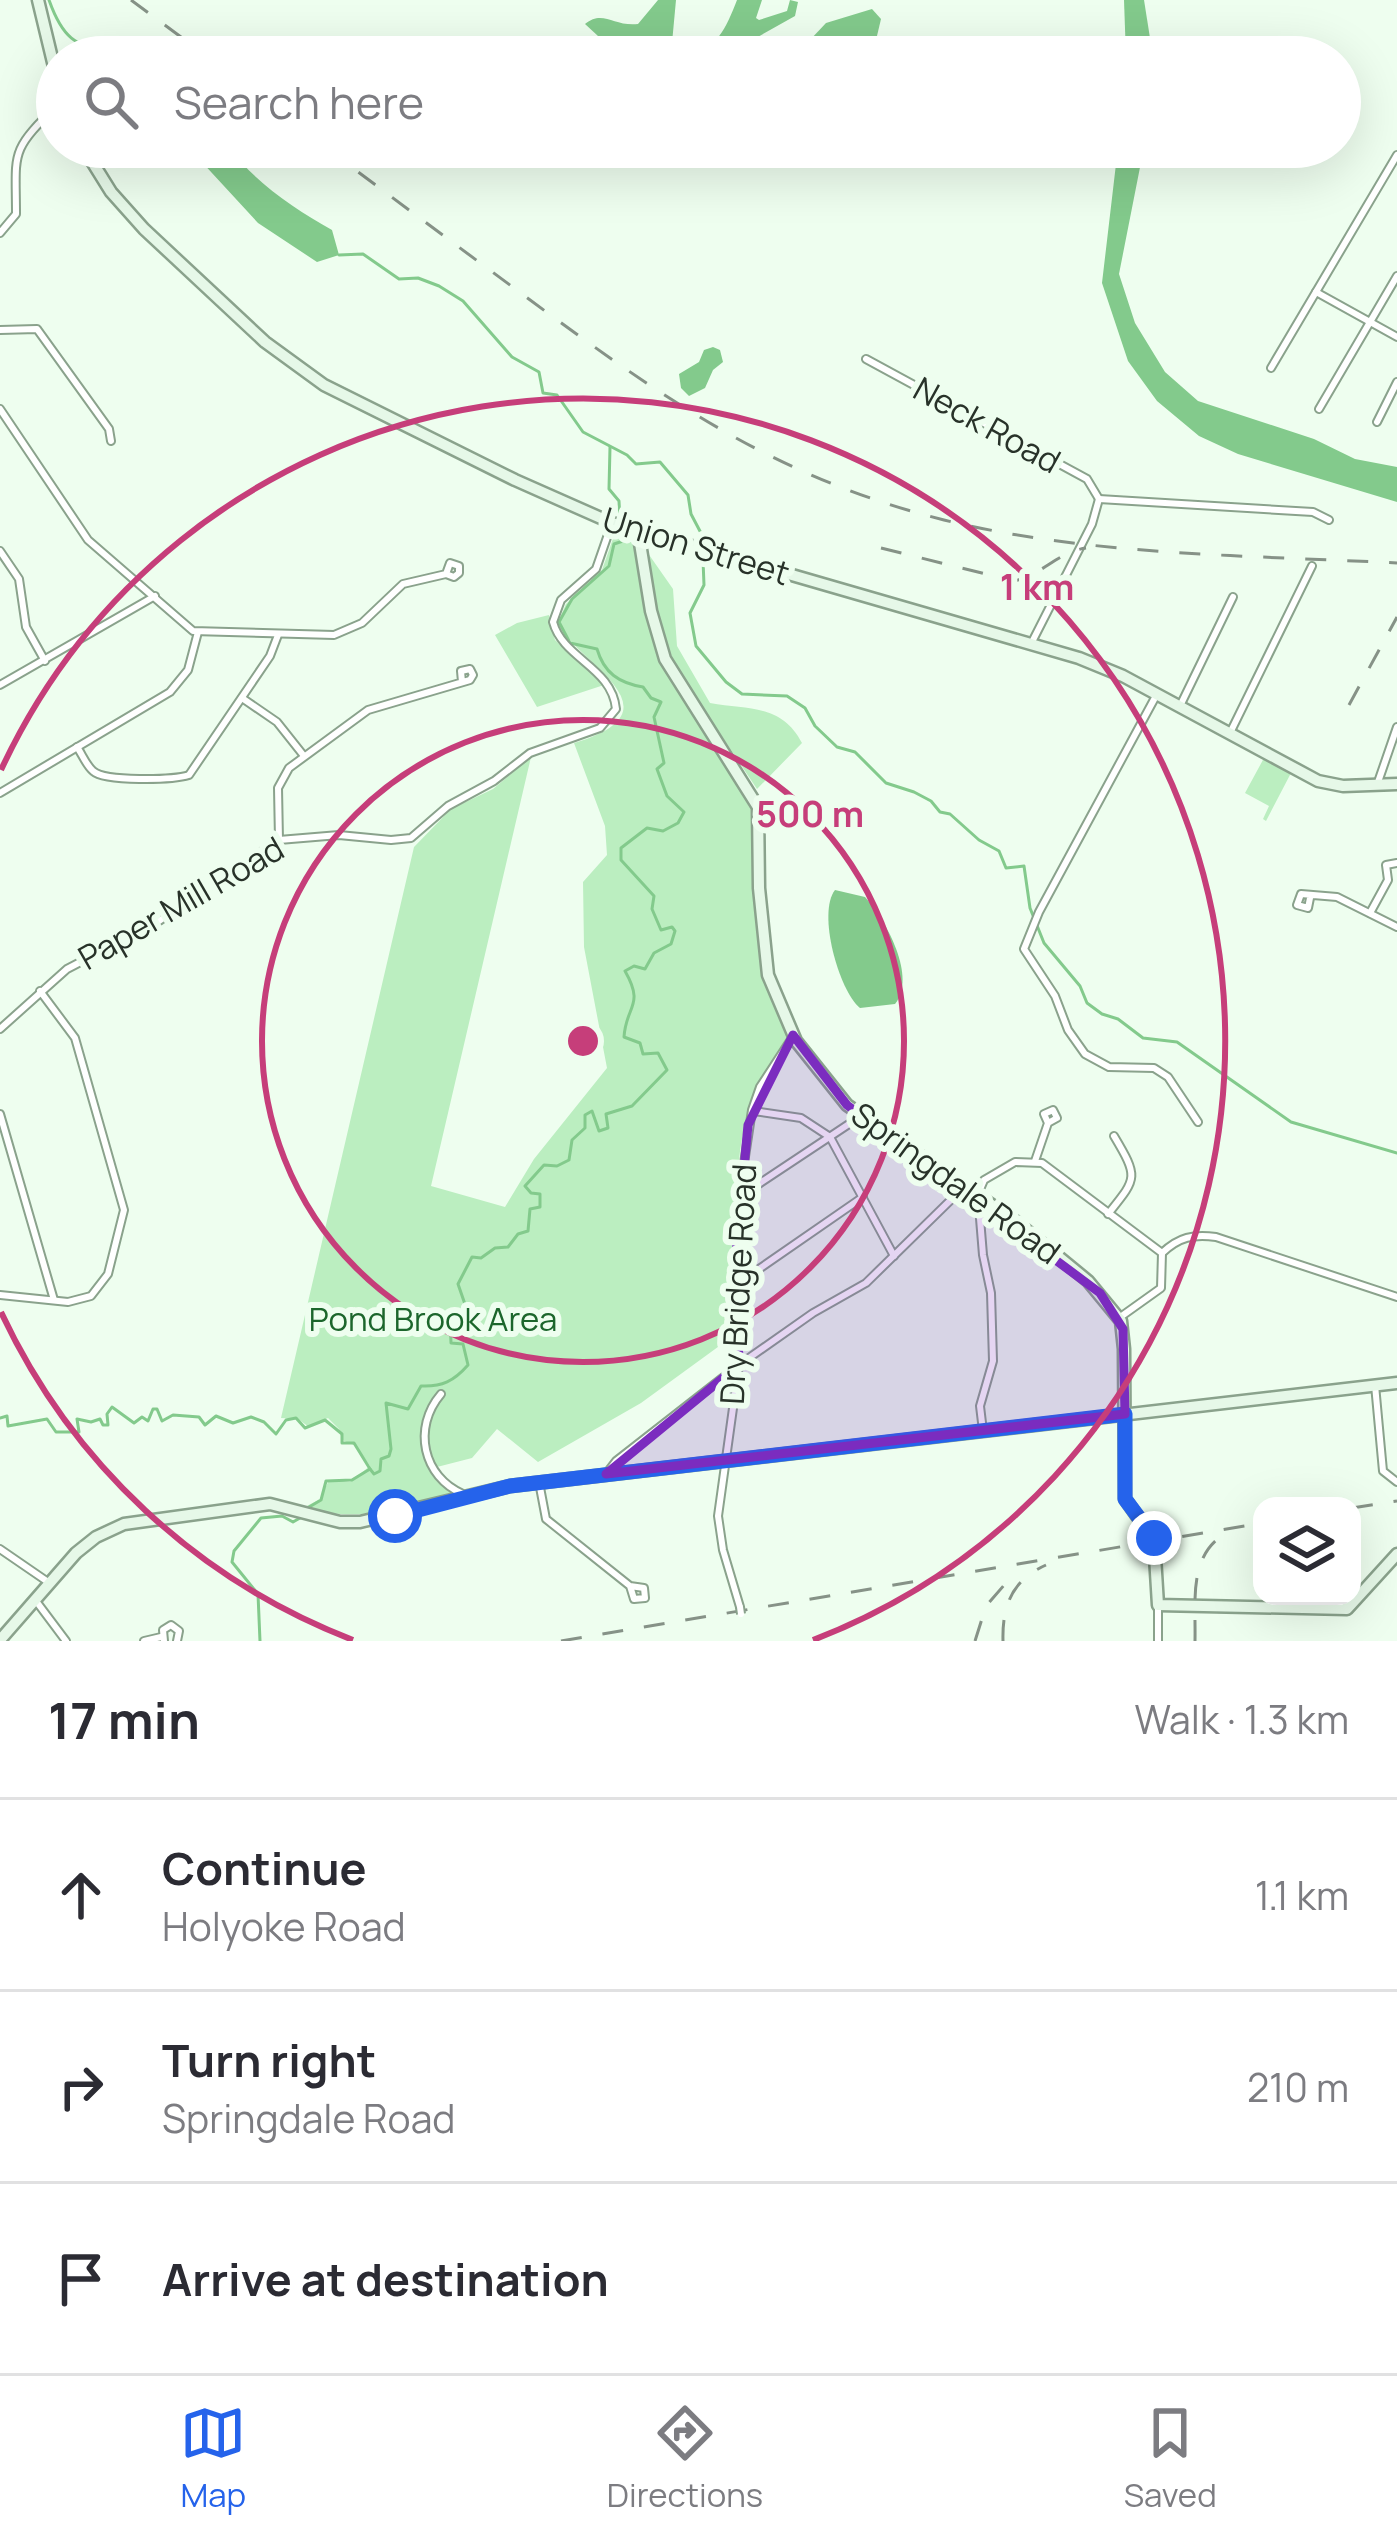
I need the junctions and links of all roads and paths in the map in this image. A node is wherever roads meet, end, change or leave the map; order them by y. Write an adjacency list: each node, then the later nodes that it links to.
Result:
1 (38, 0): 2 (street)
2 (47, 36)
3 (36, 130): 6 (street)
4 (1397, 155): 8 (street)
5 (96, 168): 21 (street, Union Street)
6 (0, 233)
7 (1397, 276): 9 (street)
8 (1316, 292): 9 (street); 13 (street)
9 (1369, 324): 11 (street); 16 (street)
10 (0, 330): 18 (street)
11 (1397, 337)
12 (866, 359): 19 (street, Neck Road)
13 (1271, 368)
14 (1397, 382): 17 (street)
15 (0, 409): 26 (street)
16 (1319, 409)
17 (1377, 422)
18 (111, 441)
19 (1099, 500): 20 (street); 30 (street)
20 (1329, 520)
21 (618, 525): 22 (street, Union Street); 44 (street, Paper Mill Road)
22 (638, 531): 30 (street, Union Street); 53 (street, Springdale Road)
23 (0, 551): 31 (street)
24 (1312, 566): 38 (street)
25 (446, 574): 29 (street)
26 (154, 596): 28 (street); 31 (street)
27 (1233, 597): 36 (street)
28 (198, 632): 29 (street); 39 (street)
29 (278, 635): 35 (street)
30 (1031, 644): 34 (street, Union Street)
31 (45, 661): 33 (street)
32 (462, 682): 40 (street)
33 (0, 685)
34 (1157, 694): 36 (street, Union Street); 57 (street)
35 (242, 698): 39 (street); 40 (street)
36 (1180, 706): 38 (street, Union Street)
37 (1397, 727): 42 (street)
38 (1230, 733): 42 (street, Union Street)
39 (77, 747): 43 (street)
40 (304, 756): 44 (street)
41 (1397, 784): 42 (street, Union Street)
42 (1377, 785)
43 (1, 790)
44 (279, 840): 51 (street, Paper Mill Road)
45 (1397, 863): 47 (street)
46 (1397, 876): 47 (street)
47 (1388, 880): 49 (street)
48 (1310, 898): 49 (street)
49 (1370, 913): 50 (street)
50 (1397, 927)
51 (40, 991): 52 (street, Paper Mill Road); 72 (street)
52 (0, 1029)
53 (793, 1035): 54 (street, Dry Bridge Road); 56 (street, Springdale Road)
54 (752, 1110): 60 (street); 64 (street, Dry Bridge Road)
55 (0, 1114): 72 (street)
56 (860, 1116): 60 (street); 62 (street, Springdale Road)
57 (1198, 1122)
58 (1048, 1123): 61 (street)
59 (1114, 1136): 66 (street)
60 (830, 1137): 64 (street); 65 (street)
61 (1036, 1161): 63 (street); 66 (street)
62 (965, 1186): 63 (street, Springdale Road); 68 (street)
63 (978, 1194): 73 (street, Springdale Road); 79 (street)
64 (738, 1197): 69 (street, Dry Bridge Road)
65 (863, 1197): 68 (street); 69 (street)
66 (1108, 1214): 67 (street)
67 (1162, 1252): 71 (street); 73 (street)
68 (894, 1256): 74 (street)
69 (733, 1287): 74 (street, Dry Bridge Road)
70 (0, 1295): 72 (street)
71 (1397, 1297)
72 (54, 1300)
73 (1119, 1318): 78 (street)
74 (739, 1365): 80 (street, Dry Bridge Road); 81 (street)
75 (1397, 1383): 76 (street)
76 (1375, 1385): 78 (street); 83 (street)
77 (441, 1394): 84 (street)
78 (1125, 1414): 79 (street); 90 (street)
79 (983, 1430): 80 (street)
80 (723, 1461): 81 (street); 91 (street, Dry Bridge Road)
81 (605, 1474): 82 (street)
82 (539, 1482): 84 (street); 88 (street)
83 (1397, 1482)
84 (470, 1495): 87 (street)
85 (0, 1550): 87 (street)
86 (1397, 1554): 90 (street)
87 (51, 1584): 89 (street)
88 (629, 1586)
89 (36, 1601): 93 (street); 94 (street)
90 (1157, 1605): 97 (street)
91 (741, 1610)
92 (163, 1639): 95 (street); 96 (street)
93 (0, 1640)
94 (66, 1641)
95 (144, 1641)
96 (177, 1641)
97 (1158, 1641)

